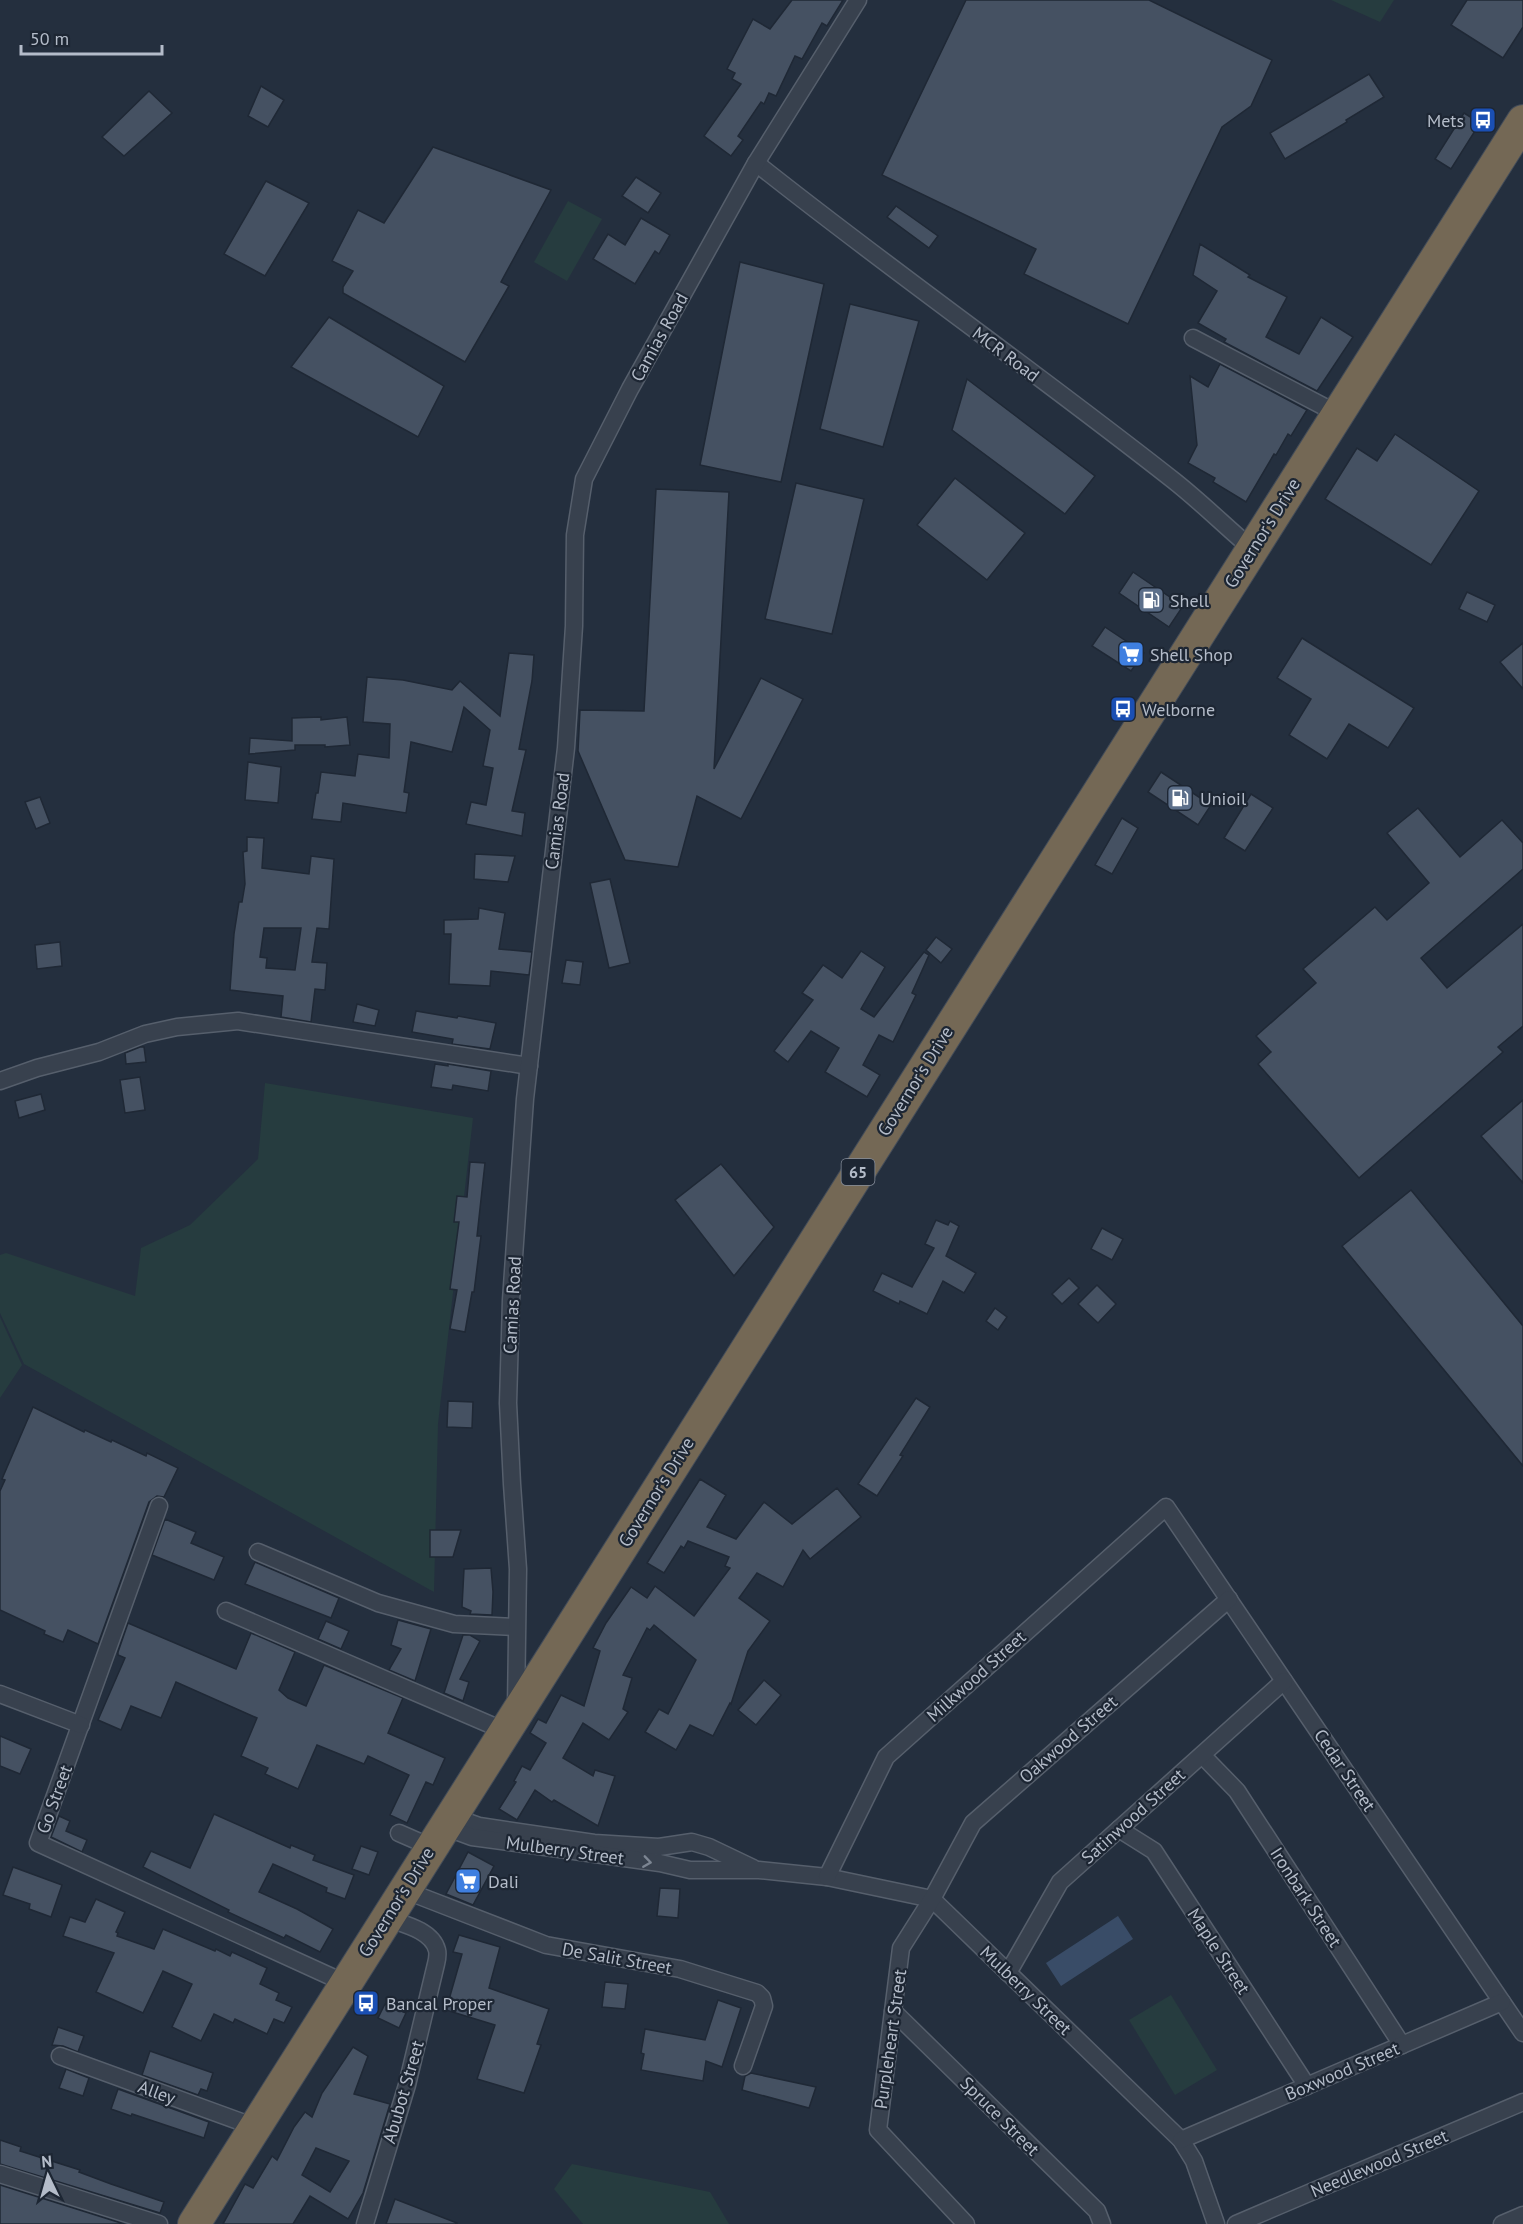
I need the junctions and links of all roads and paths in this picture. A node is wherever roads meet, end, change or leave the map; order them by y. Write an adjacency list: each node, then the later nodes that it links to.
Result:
1 (858, 0): 3 (street, Camias Road)
2 (1523, 121): 5 (highway, Governor's Drive / 65)
3 (756, 163): 6 (street, MCR Road); 7 (street, Camias Road)
4 (1193, 338): 5 (street)
5 (1338, 414): 6 (highway, Governor's Drive / 65)
6 (1252, 549): 17 (highway, Governor's Drive / 65)
7 (529, 1066): 8 (street); 14 (street, Camias Road)
8 (0, 1081)
9 (159, 1506): 18 (street, Go Street)
10 (1167, 1507): 12 (street, Cedar Street); 24 (street, Milkwood Street)
11 (258, 1552): 14 (street)
12 (1229, 1599): 15 (street, Cedar Street); 26 (street, Oakwood Street)
13 (226, 1611): 17 (street)
14 (516, 1628): 17 (street, Camias Road)
15 (1284, 1681): 19 (street, Satinwood Street); 30 (street, Cedar Street)
16 (0, 1694): 18 (street)
17 (510, 1723): 21 (highway, Governor's Drive / 65)
18 (81, 1725): 29 (street, Go Street)
19 (1202, 1755): 20 (street, Satinwood Street); 33 (street, Ironbark Street)
20 (1119, 1828): 28 (street, Satinwood Street); 36 (street, Maple Street)
21 (443, 1830): 22 (street); 23 (street, Mulberry Street, one-way to 23); 23 (street, Mulberry Street); 25 (highway, Governor's Drive / 65)
22 (399, 1833)
23 (759, 1870): 24 (street, Mulberry Street)
24 (827, 1877): 26 (street, Mulberry Street)
25 (404, 1890): 27 (highway, Governor's Drive / 65); 35 (street, De Salit Street)
26 (932, 1899): 28 (street, Mulberry Street); 31 (street, Purpleheart Street)
27 (386, 1918): 29 (highway, Governor's Drive / 65); 44 (street, Abubot Street)
28 (1008, 1973): 39 (street, Mulberry Street)
29 (345, 1983): 38 (highway, Governor's Drive / 65)
30 (1502, 2002): 32 (street, Cedar Street); 33 (street, Boxwood Street)
31 (893, 2011): 45 (street, Purpleheart Street); 46 (street, Spruce Street)
32 (1523, 2033)
33 (1402, 2045): 36 (street, Boxwood Street)
34 (60, 2056): 38 (street, Alley)
35 (743, 2066)
36 (1307, 2086): 39 (street, Boxwood Street)
37 (1523, 2102): 48 (street, Needlewood Street)
38 (255, 2127): 43 (highway, Governor's Drive / 65)
39 (1181, 2140): 47 (street, Mulberry Street)
40 (0, 2174): 42 (street)
41 (1523, 2215): 49 (street)
42 (159, 2224)
43 (194, 2224)
44 (365, 2224)
45 (966, 2224)
46 (1102, 2224)
47 (1216, 2224)
48 (1236, 2224)
49 (1502, 2224)

